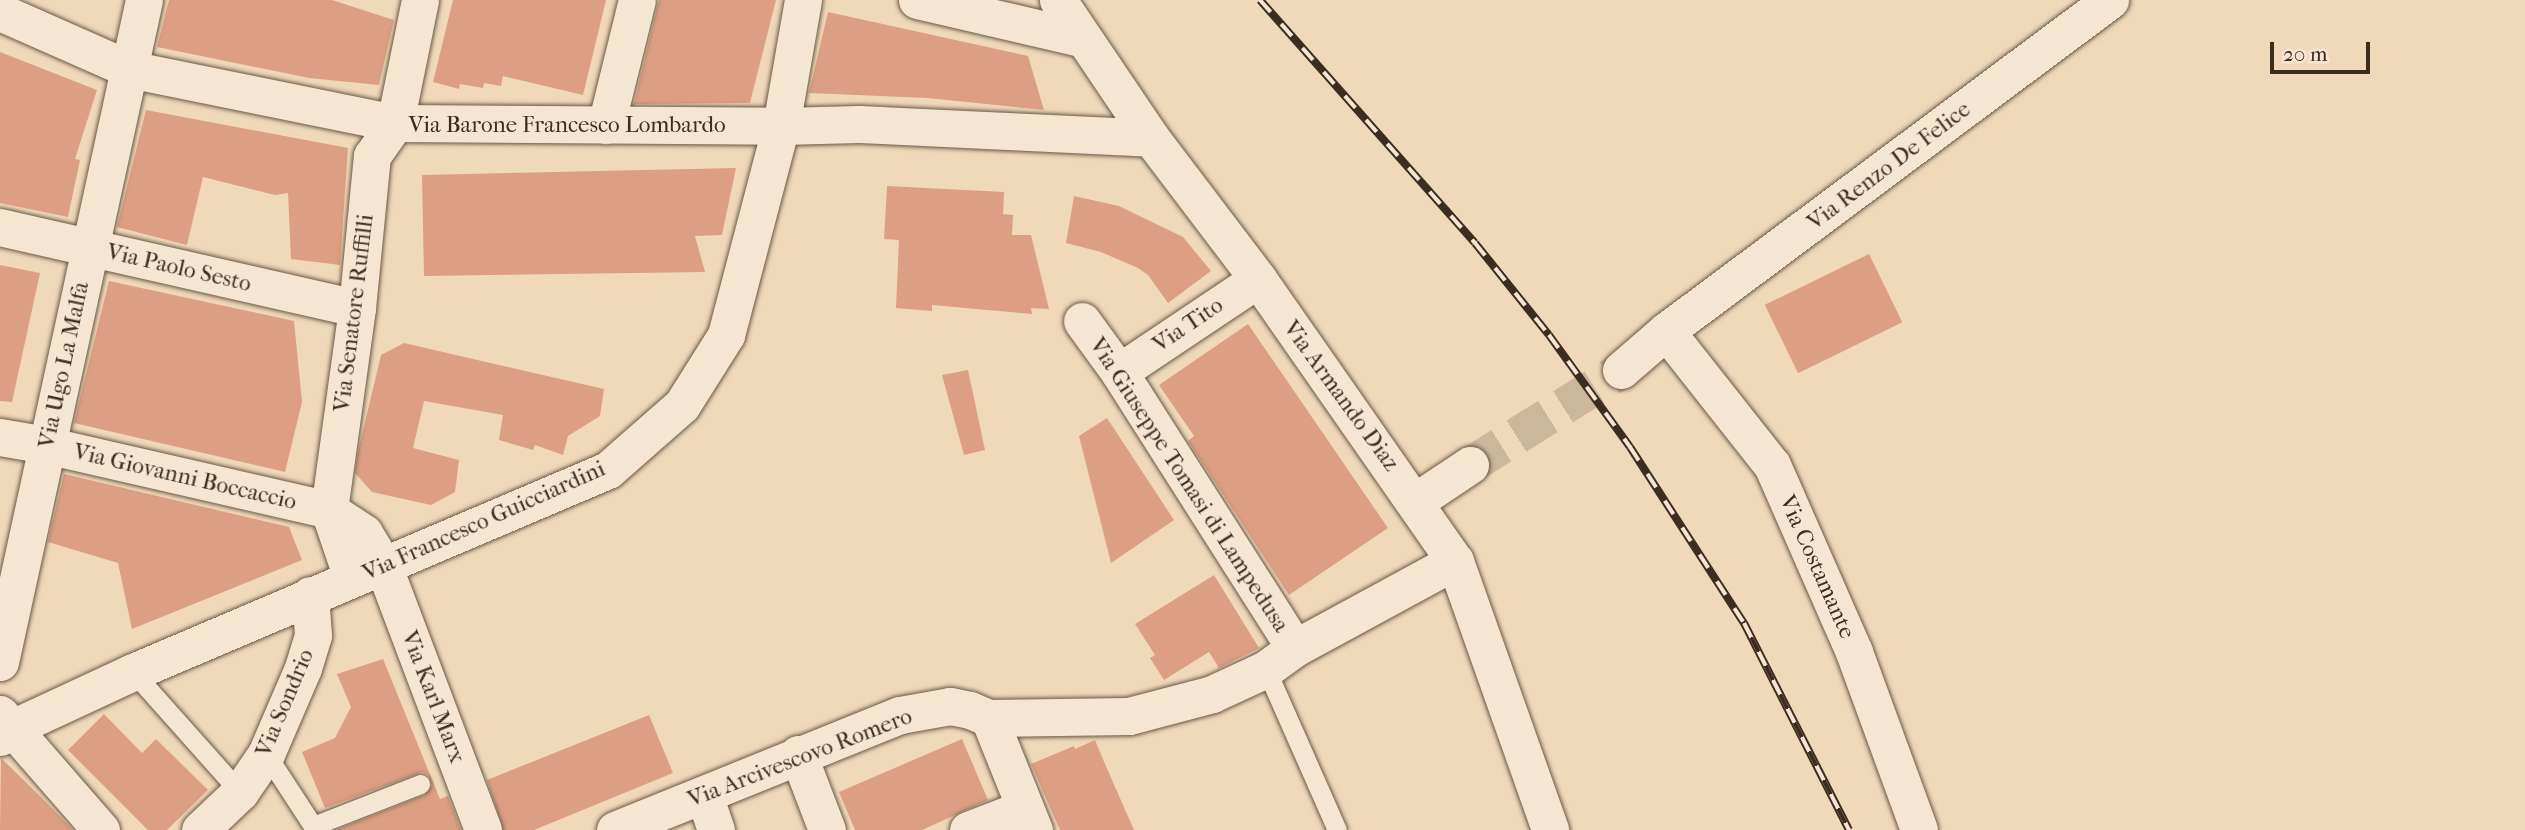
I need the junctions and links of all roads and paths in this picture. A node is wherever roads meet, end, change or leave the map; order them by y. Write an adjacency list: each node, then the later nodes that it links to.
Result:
1 (144, 0): 10 (street, Via Ugo La Malfa)
2 (420, 0): 11 (street)
3 (637, 0): 12 (street)
4 (803, 0): 13 (street, Via Francesco Guicciardini)
5 (917, 0): 9 (street)
6 (1058, 0): 9 (street, Via Armando Diaz)
7 (2110, 0): 20 (street, Via Renzo De Felice)
8 (0, 12): 10 (street, Via Barone Francesco Lombardo)
9 (1084, 39): 14 (street, Via Armando Diaz)
10 (129, 69): 11 (street, Via Barone Francesco Lombardo); 16 (street, Via Ugo La Malfa)
11 (395, 123): 12 (street, Via Barone Francesco Lombardo); 18 (street, Via Senatore Ruffilli)
12 (606, 125): 13 (street, Via Barone Francesco Lombardo)
13 (781, 126): 14 (street, Via Barone Francesco Lombardo); 29 (street, Via Francesco Guicciardini)
14 (1152, 138): 17 (street, Via Armando Diaz)
15 (0, 227): 16 (street, Via Paolo Sesto)
16 (90, 248): 18 (street, Via Paolo Sesto); 24 (street, Via Ugo La Malfa)
17 (1258, 279): 22 (street, Via Tito); 26 (street, Via Armando Diaz)
18 (357, 308): 27 (street, Via Senatore Ruffilli)
19 (1082, 321): 22 (street, Via Giuseppe Tomasi di Lampedusa)
20 (1666, 331): 21 (street, Via Renzo De Felice); 51 (street, Via Costamante)
21 (1621, 370)
22 (1119, 372): 31 (street, Via Giuseppe Tomasi di Lampedusa)
23 (0, 438): 24 (street, Via Giovanni Boccaccio)
24 (46, 445): 27 (street, Via Giovanni Boccaccio); 32 (street, Via Ugo La Malfa)
25 (1470, 465): 26 (street)
26 (1416, 501): 28 (street, Via Armando Diaz)
27 (329, 510): 29 (street, Via Karl Marx)
28 (1455, 561): 31 (street, Via Arcivescovo Romero); 50 (street, Via Armando Diaz)
29 (368, 571): 30 (street, Via Francesco Guicciardini); 44 (street, Via Karl Marx)
30 (310, 595): 33 (street, Via Francesco Guicciardini); 36 (street, Via Sondrio)
31 (1281, 659): 34 (street, Via Arcivescovo Romero); 49 (lane)
32 (0, 662)
33 (133, 672): 35 (street, Via Francesco Guicciardini); 39 (lane)
34 (989, 718): 37 (street, Via Arcivescovo Romero); 41 (street)
35 (3, 727): 42 (street)
36 (266, 754): 38 (lane); 39 (street, Via Sondrio)
37 (798, 754): 40 (street, Via Arcivescovo Romero); 47 (street)
38 (420, 785)
39 (240, 792): 43 (street, Via Sondrio)
40 (704, 795): 45 (street, Via Arcivescovo Romero); 46 (street)
41 (1029, 819): 48 (street)
42 (102, 830)
43 (200, 830)
44 (484, 830)
45 (615, 830)
46 (716, 830)
47 (827, 830)
48 (968, 830)
49 (1337, 830)
50 (1550, 830)
51 (1919, 830)

